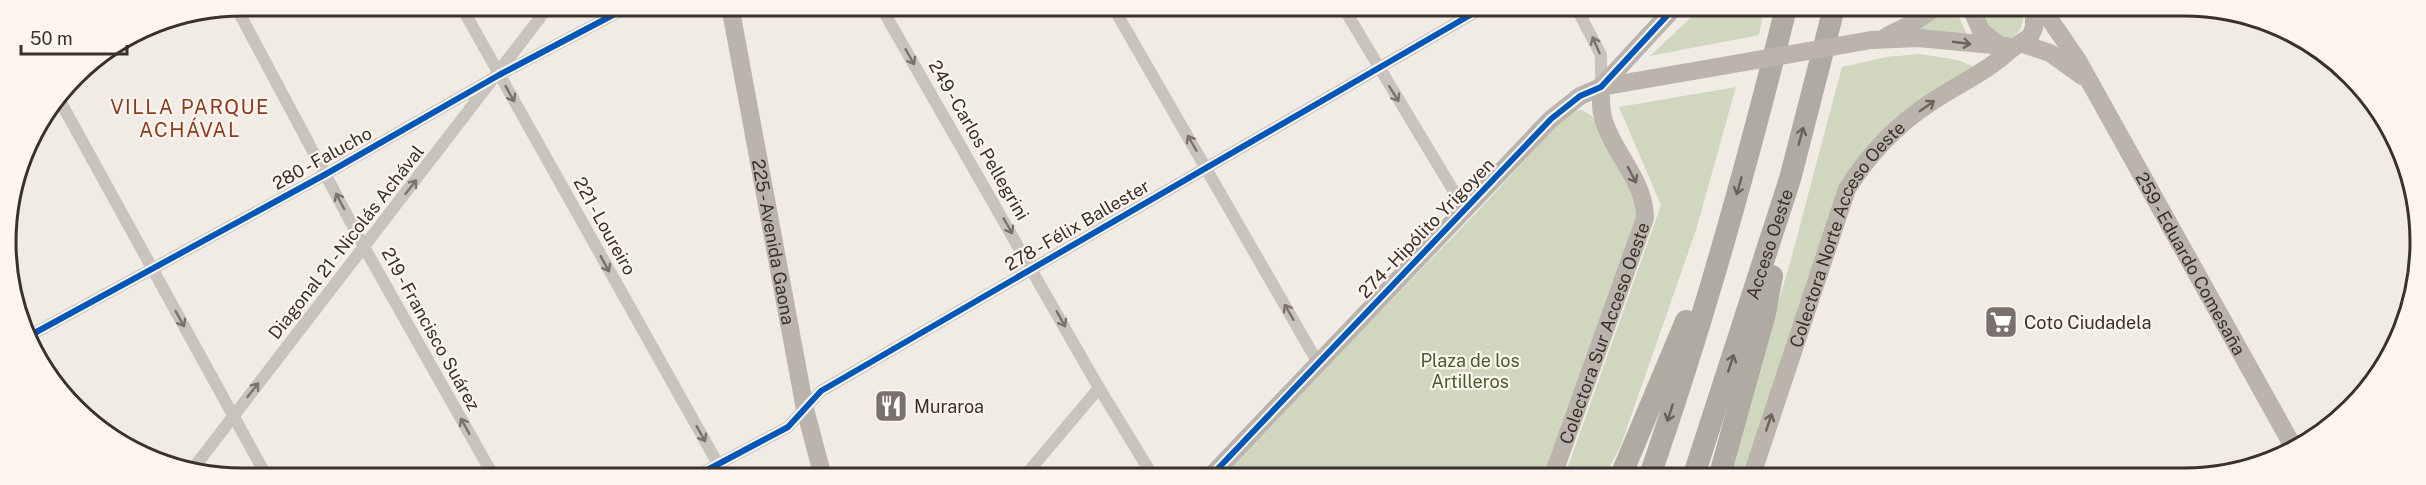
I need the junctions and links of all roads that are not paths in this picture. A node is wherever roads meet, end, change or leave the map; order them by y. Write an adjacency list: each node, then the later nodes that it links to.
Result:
1 (241, 16): 26 (street, 219 - Francisco Suárez)
2 (466, 16): 21 (street, 221 - Loureiro)
3 (542, 16): 21 (street, Diagonal 21 - Nicolás Achával)
4 (611, 16): 21 (street, 280 - Falucho)
5 (732, 16): 36 (street, 225 - Avenida Gaona)
6 (886, 16): 32 (street, 249 - Carlos Pellegrini, one-way to 32)
7 (1118, 16): 25 (street, one-way to 7)
8 (1348, 16): 20 (street)
9 (1469, 16): 20 (street, 278 - Félix Ballester)
10 (1580, 16): 23 (street, one-way to 10)
11 (1666, 16): 23 (street, 274 - Hipólito Yrigoyen)
12 (1784, 16): 29 (highway, one-way to 29)
13 (1832, 16): 27 (highway, Acceso Oeste, one-way to 13)
14 (1922, 16): 18 (street)
15 (1975, 16): 19 (street)
16 (2034, 16): 19 (street)
17 (2048, 16): 22 (street, 259 - Eduardo Comesaña)
18 (1877, 39): 19 (street, one-way to 19); 23 (street, bridge)
19 (2012, 45): 22 (street, 259 - Eduardo Comesaña); 53 (street, Colectora Norte Acceso Oeste, one-way to 19)
20 (1379, 69): 25 (street, 278 - Félix Ballester); 28 (street, one-way to 28)
21 (498, 75): 26 (street, 280 - Falucho); 30 (street, Diagonal 21 - Nicolás Achával, one-way to 21); 40 (street, 221 - Loureiro, one-way to 40)
22 (2085, 79): 38 (street, 259 - Eduardo Comesaña)
23 (1601, 87): 28 (street, 274 - Hipólito Yrigoyen); 48 (street, Colectora Sur Acceso Oeste, one-way to 48)
24 (62, 106): 31 (street)
25 (1206, 167): 32 (street, 278 - Félix Ballester); 34 (street, one-way to 25)
26 (326, 174): 30 (street, 219 - Francisco Suárez, one-way to 26); 31 (street, 280 - Falucho)
27 (1790, 179): 51 (highway, Acceso Oeste, one-way to 27); 52 (highway)
28 (1465, 210): 34 (street, 274 - Hipólito Yrigoyen)
29 (1727, 229): 49 (highway); 50 (highway, one-way to 50)
30 (364, 248): 37 (street, Diagonal 21 - Nicolás Achával, one-way to 30); 42 (street, 219 - Francisco Suárez, one-way to 30)
31 (152, 267): 33 (street, 280 - Falucho); 37 (street, one-way to 37)
32 (1032, 268): 35 (street, 249 - Carlos Pellegrini, one-way to 35); 36 (street, 278 - Félix Ballester)
33 (36, 332)
34 (1318, 363): 47 (street, 274 - Hipólito Yrigoyen)
35 (1099, 388): 45 (street); 46 (street, 249 - Carlos Pellegrini)
36 (805, 410): 40 (street, 278 - Félix Ballester); 44 (street, 225 - Avenida Gaona)
37 (233, 416): 39 (street, Diagonal 21 - Nicolás Achával); 41 (street)
38 (2290, 441)
39 (197, 464)
40 (718, 464): 43 (street, 278 - Félix Ballester)
41 (262, 468)
42 (489, 468)
43 (711, 468)
44 (820, 468)
45 (1031, 468)
46 (1148, 468)
47 (1218, 468)
48 (1556, 468)
49 (1624, 468)
50 (1652, 468)
51 (1696, 468)
52 (1722, 468)
53 (1754, 468)

